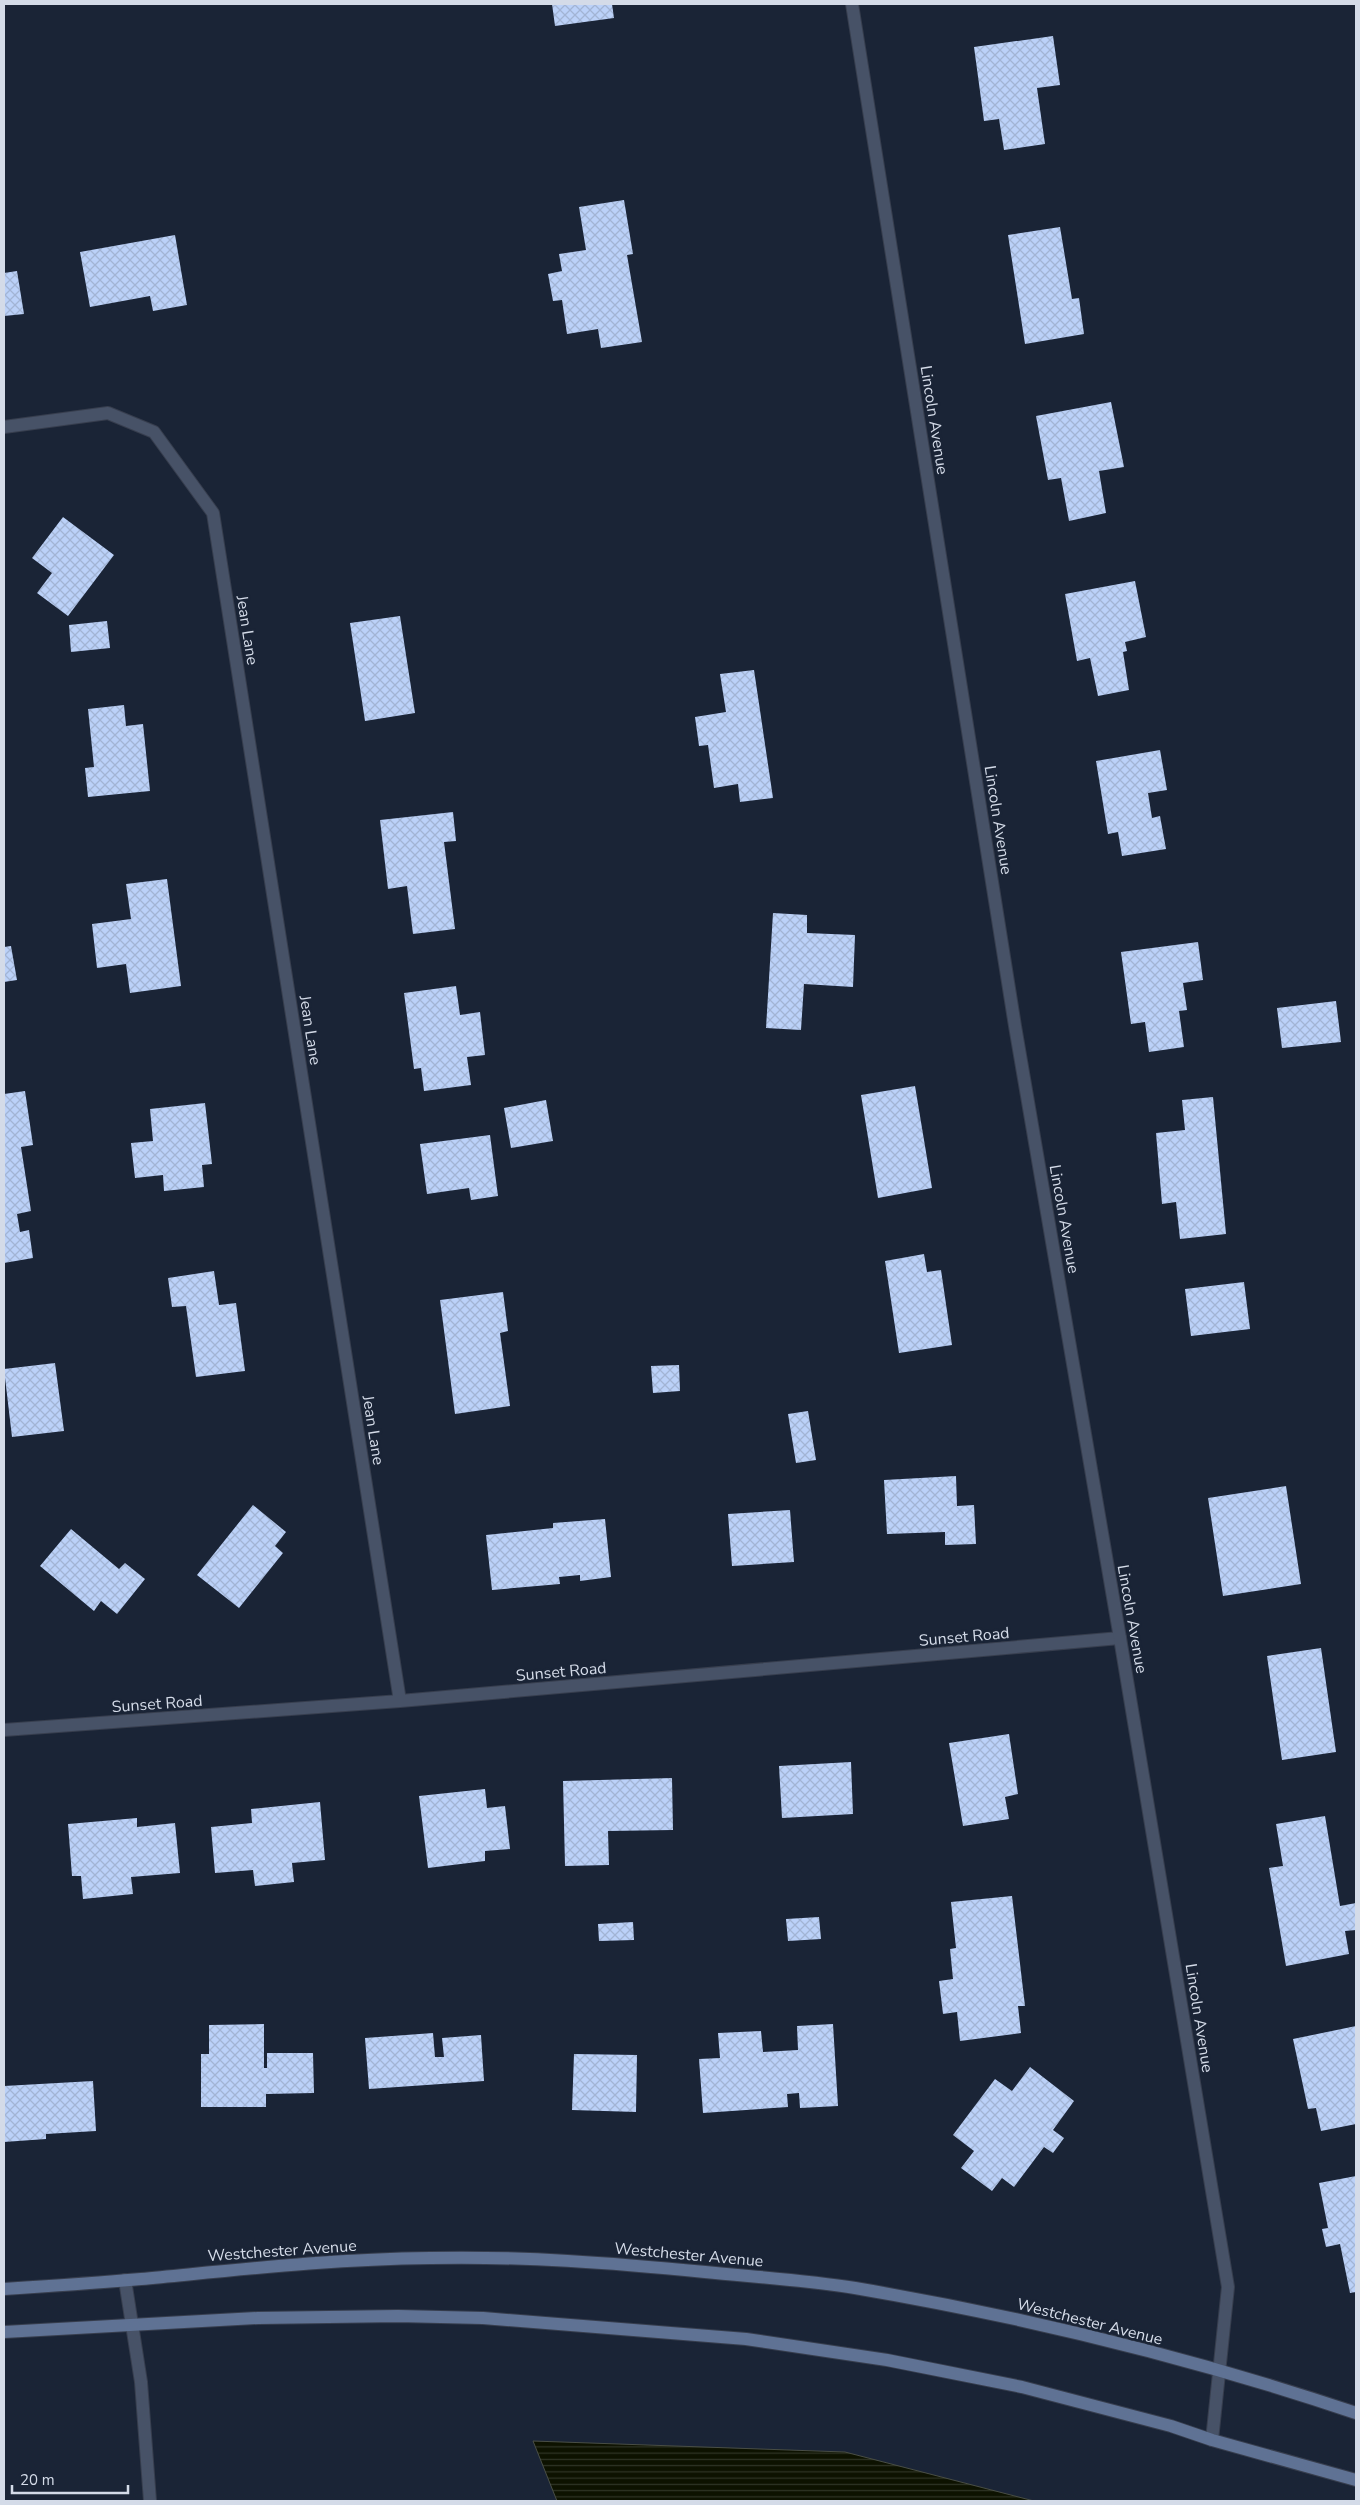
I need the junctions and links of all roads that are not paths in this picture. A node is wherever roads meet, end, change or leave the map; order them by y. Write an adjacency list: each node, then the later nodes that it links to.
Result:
1 (852, 4): 3 (street, Lincoln Avenue)
2 (4, 427): 4 (street, Jean Lane)
3 (1120, 1638): 4 (street, Sunset Road); 10 (street, Lincoln Avenue)
4 (400, 1701): 5 (street, Sunset Road)
5 (4, 1730)
6 (125, 2280): 7 (main road, Westchester Avenue); 8 (street); 10 (main road, Westchester Avenue)
7 (4, 2289)
8 (132, 2326): 9 (main road); 12 (main road); 14 (street)
9 (4, 2332)
10 (1220, 2371): 11 (main road, Westchester Avenue); 12 (street, Lincoln Avenue)
11 (1356, 2413)
12 (1212, 2440): 13 (main road)
13 (1356, 2480)
14 (150, 2501)

